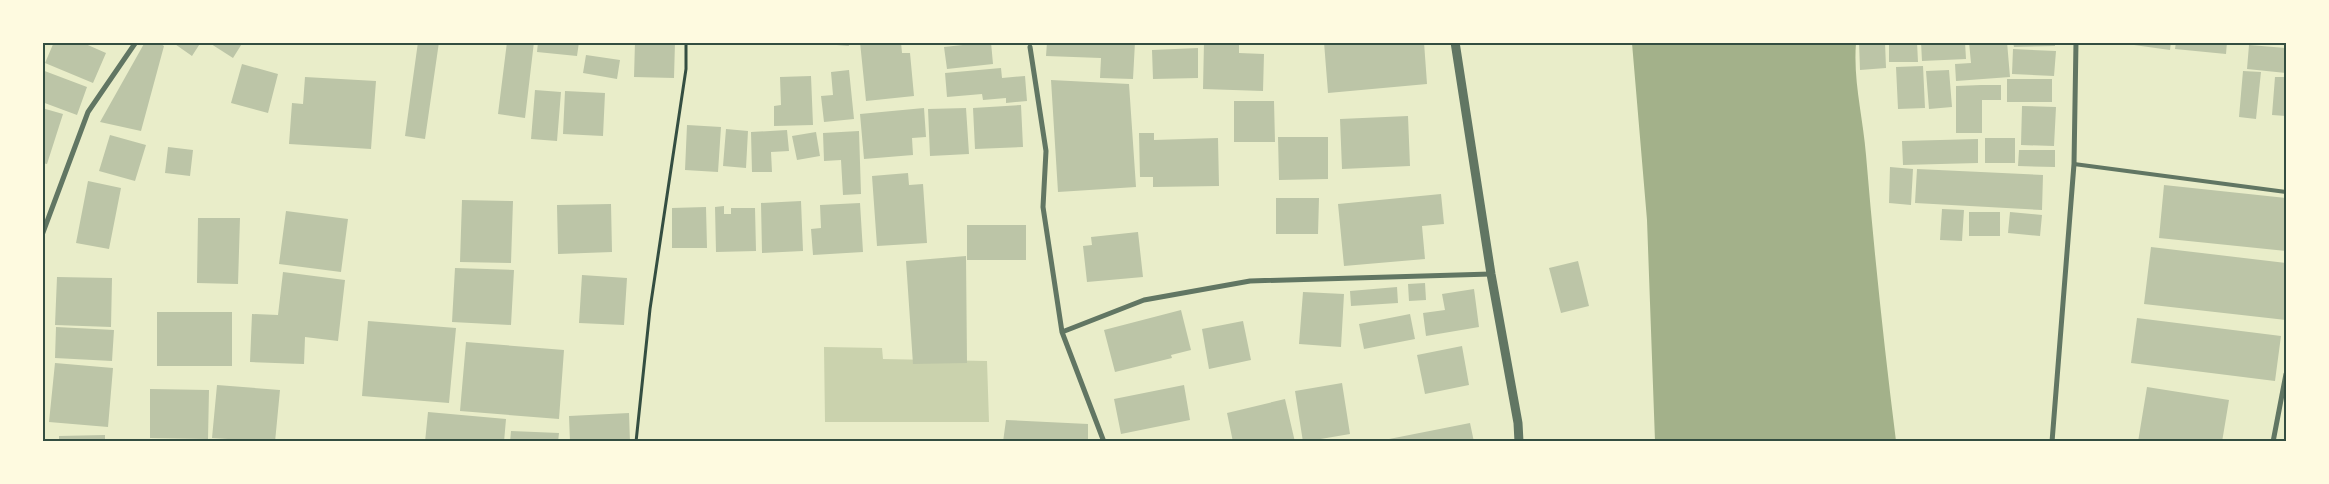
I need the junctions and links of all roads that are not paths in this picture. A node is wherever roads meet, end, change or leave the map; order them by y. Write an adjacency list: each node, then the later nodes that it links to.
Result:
1 (136, 42): 7 (street)
2 (1455, 42): 8 (street)
3 (2076, 42): 5 (street)
4 (1030, 47): 9 (street)
5 (2074, 164): 6 (lane); 13 (street)
6 (2286, 192)
7 (42, 235)
8 (1491, 274): 9 (street); 12 (street)
9 (1062, 332): 11 (street)
10 (2286, 374): 14 (street)
11 (1104, 442)
12 (1519, 442)
13 (2052, 442)
14 (2273, 442)

